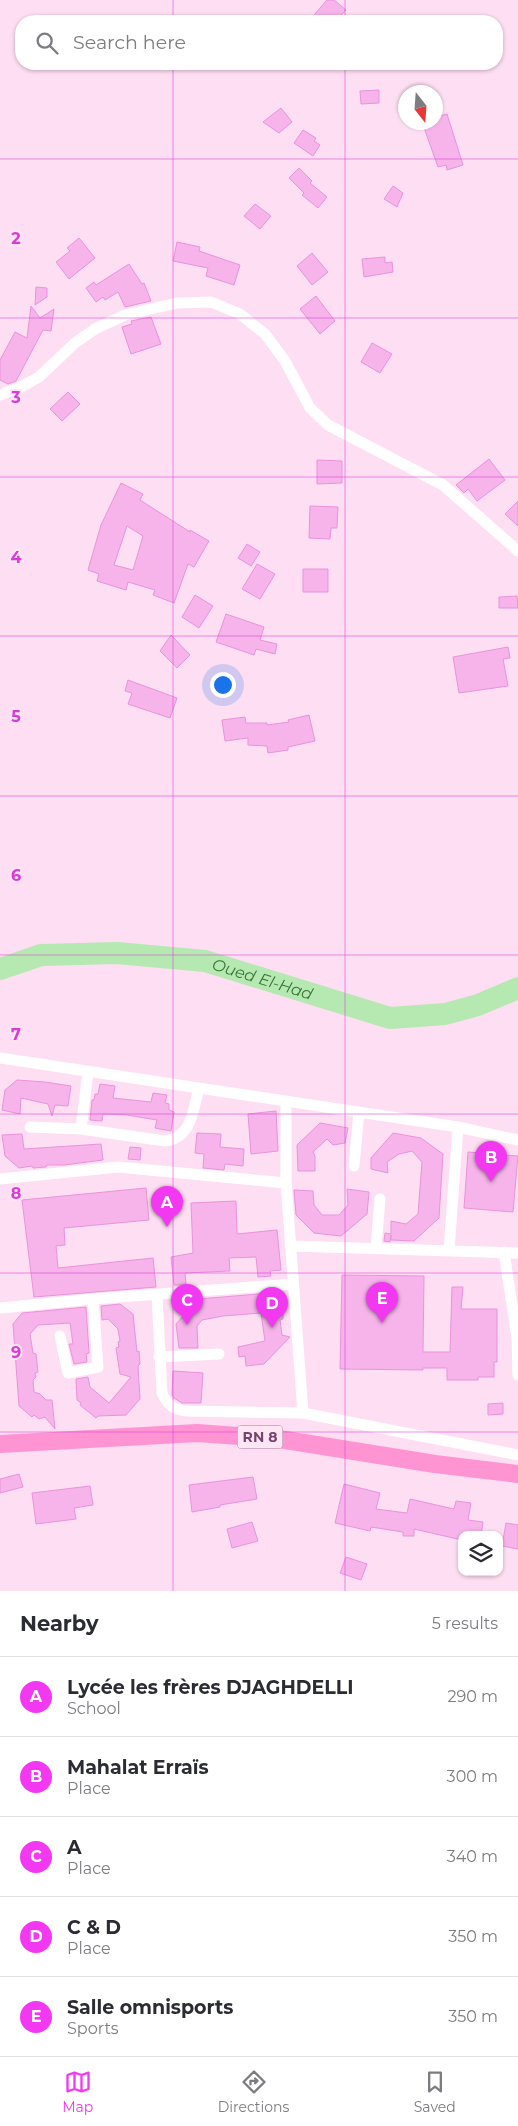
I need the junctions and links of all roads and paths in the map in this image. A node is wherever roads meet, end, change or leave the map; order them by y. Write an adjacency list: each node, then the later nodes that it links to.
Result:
1 (0, 395): 2 (street)
2 (518, 551)
3 (0, 1058): 4 (street)
4 (88, 1072): 5 (street); 10 (street)
5 (199, 1088): 6 (street); 10 (street)
6 (286, 1101): 7 (street); 14 (street)
7 (358, 1112): 9 (street); 12 (street)
8 (30, 1127): 10 (street)
9 (458, 1128): 11 (street); 18 (street)
10 (81, 1129)
11 (518, 1140)
12 (354, 1166)
13 (0, 1179): 14 (street)
14 (286, 1183): 16 (street)
15 (380, 1199): 17 (street)
16 (290, 1246): 17 (street); 21 (street)
17 (376, 1248): 18 (street)
18 (449, 1250): 19 (street)
19 (504, 1252): 20 (street); 28 (street)
20 (518, 1253)
21 (293, 1284): 22 (street); 29 (street)
22 (156, 1295): 23 (street); 27 (street)
23 (93, 1299): 24 (street); 25 (street)
24 (0, 1308)
25 (60, 1336)
26 (219, 1354): 27 (street)
27 (159, 1357): 29 (street)
28 (518, 1375)
29 (303, 1414): 31 (street)
30 (0, 1444): 32 (main road, RN 8)
31 (518, 1455)
32 (518, 1474)

